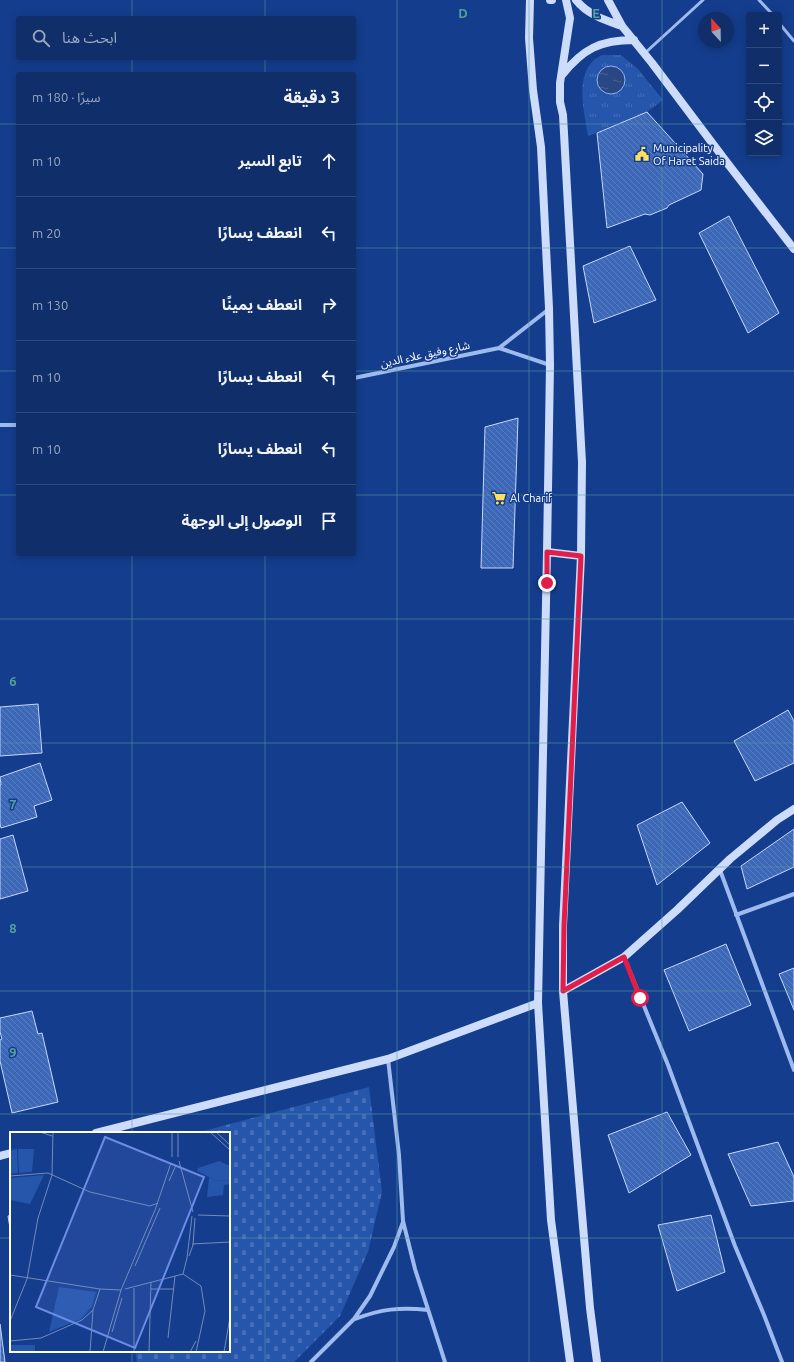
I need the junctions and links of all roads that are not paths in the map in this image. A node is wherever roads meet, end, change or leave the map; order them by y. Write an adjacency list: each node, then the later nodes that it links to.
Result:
1 (530, 0): 15 (main road)
2 (566, 0): 13 (main road)
3 (576, 0): 8 (main road)
4 (608, 0): 8 (main road)
5 (702, 0): 12 (lane)
6 (759, 0): 7 (lane)
7 (769, 12)
8 (622, 26): 10 (main road)
9 (782, 27): 11 (lane)
10 (634, 40): 12 (main road); 13 (main road)
11 (794, 41)
12 (645, 53): 14 (main road)
13 (560, 83): 22 (main road)
14 (794, 249)
15 (549, 308): 16 (street); 17 (main road)
16 (499, 348): 17 (street); 18 (street, شارع وفيق علاء الدين)
17 (550, 366): 21 (main road)
18 (356, 378)
19 (0, 425): 20 (street)
20 (16, 425)
21 (547, 552): 22 (main road); 29 (main road)
22 (581, 556): 28 (main road)
23 (794, 809): 24 (main road)
24 (720, 870): 26 (street); 27 (main road)
25 (794, 894): 26 (street)
26 (736, 916): 31 (street)
27 (624, 957): 28 (main road); 42 (street)
28 (563, 991): 41 (main road)
29 (538, 1003): 30 (main road); 40 (main road)
30 (388, 1058): 32 (main road); 35 (street)
31 (794, 1070)
32 (100, 1132)
33 (10, 1154): 34 (main road)
34 (0, 1156)
35 (403, 1221): 36 (street); 37 (street)
36 (428, 1310): 37 (street); 39 (street)
37 (354, 1319): 38 (street)
38 (311, 1362)
39 (444, 1362)
40 (570, 1362)
41 (597, 1362)
42 (782, 1362)

